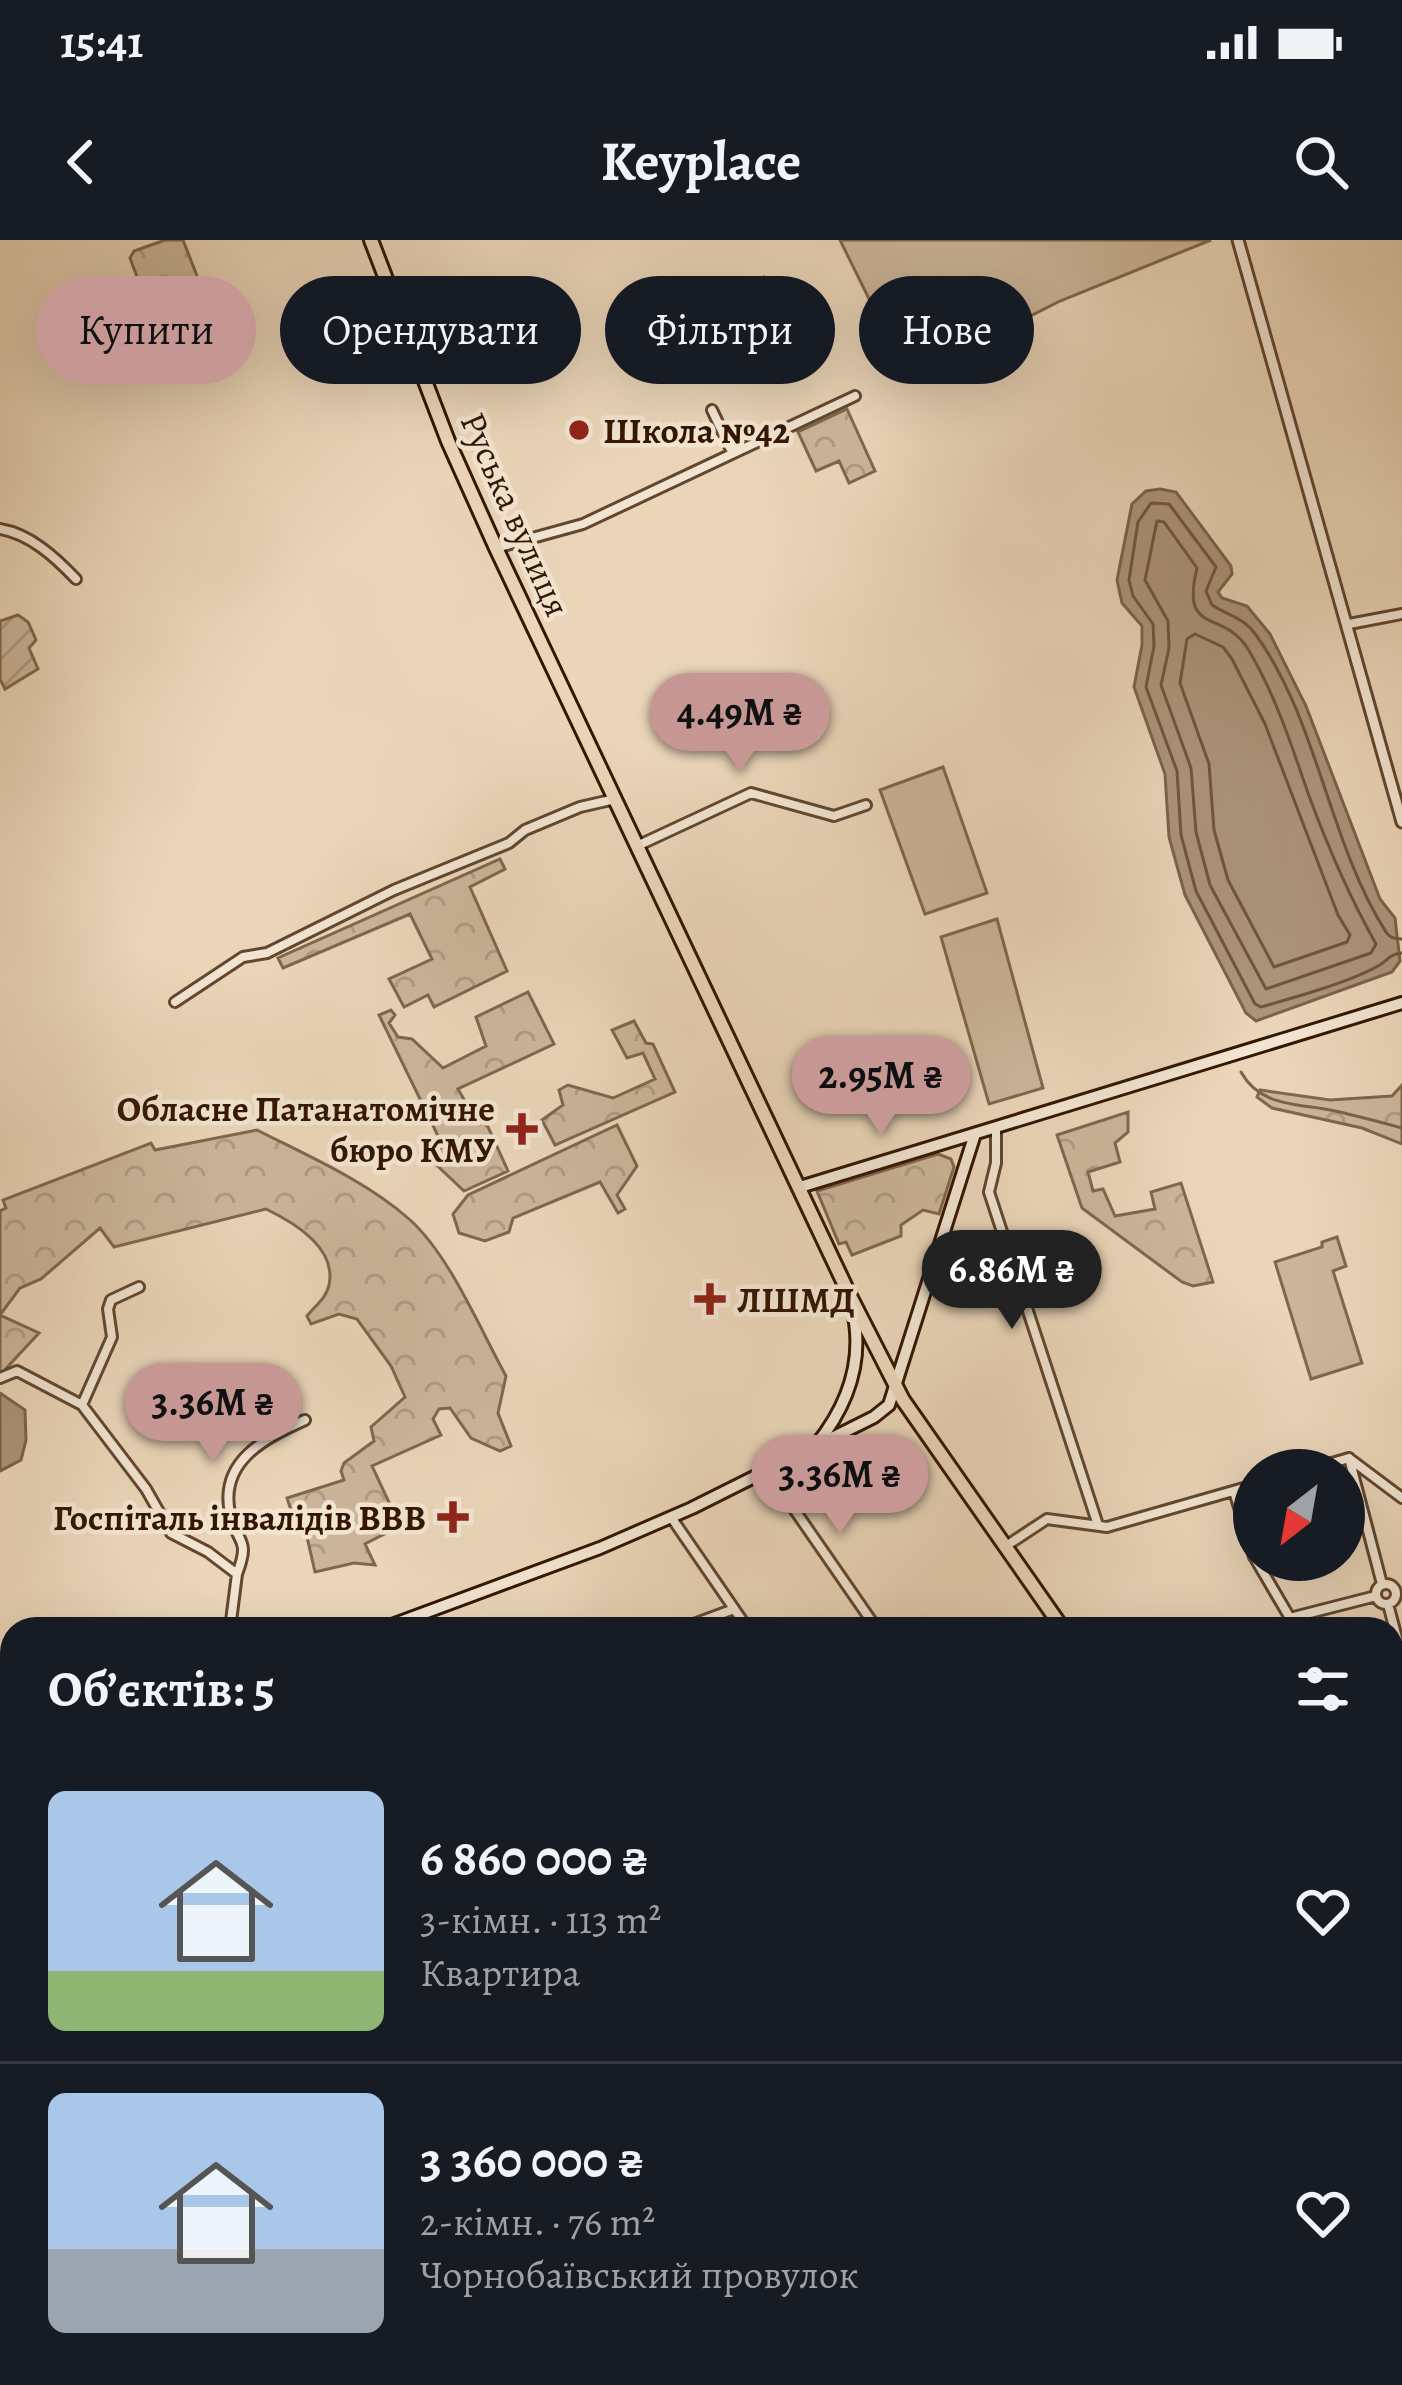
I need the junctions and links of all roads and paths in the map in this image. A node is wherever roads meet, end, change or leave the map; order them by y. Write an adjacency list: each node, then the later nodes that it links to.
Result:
1 (371, 240): 7 (main road, Руська вулиця)
2 (1238, 240): 10 (street)
3 (855, 396): 5 (street)
4 (712, 410): 5 (street)
5 (732, 452): 7 (street)
6 (0, 529): 8 (street)
7 (496, 548): 11 (main road, Руська вулиця)
8 (76, 579)
9 (1402, 614): 10 (street)
10 (1349, 624): 13 (street)
11 (615, 799): 14 (main road, Руська вулиця); 15 (street)
12 (866, 805): 14 (street)
13 (1402, 822)
14 (636, 846): 19 (main road, Руська вулиця)
15 (175, 1002)
16 (1402, 1003): 17 (main road)
17 (996, 1130): 18 (main road); 33 (street)
18 (974, 1137): 19 (main road); 23 (main road)
19 (800, 1187): 21 (main road, Руська вулиця)
20 (139, 1287): 24 (street)
21 (850, 1296): 23 (main road, Руська вулиця); 26 (main road)
22 (0, 1378): 24 (street)
23 (893, 1382): 26 (main road); 34 (main road, Руська вулиця)
24 (82, 1406): 35 (street)
25 (304, 1420): 35 (street)
26 (814, 1447): 27 (main road)
27 (766, 1470): 31 (main road); 46 (street)
28 (1365, 1470): 30 (street)
29 (1233, 1491): 33 (street)
30 (1402, 1498)
31 (671, 1517): 41 (street); 43 (main road)
32 (1365, 1519): 37 (street)
33 (1098, 1525): 34 (street)
34 (1006, 1546): 47 (main road, Руська вулиця)
35 (236, 1574): 42 (street)
36 (1268, 1581): 48 (street)
37 (1382, 1584): 38 (street); 39 (street)
38 (1399, 1591): 40 (street)
39 (1376, 1596): 40 (street); 49 (street)
40 (1388, 1604): 50 (street)
41 (734, 1609): 44 (street); 45 (street)
42 (231, 1617)
43 (414, 1617)
44 (712, 1617)
45 (740, 1617)
46 (869, 1617)
47 (1055, 1617)
48 (1289, 1617)
49 (1294, 1617)
50 (1391, 1617)

